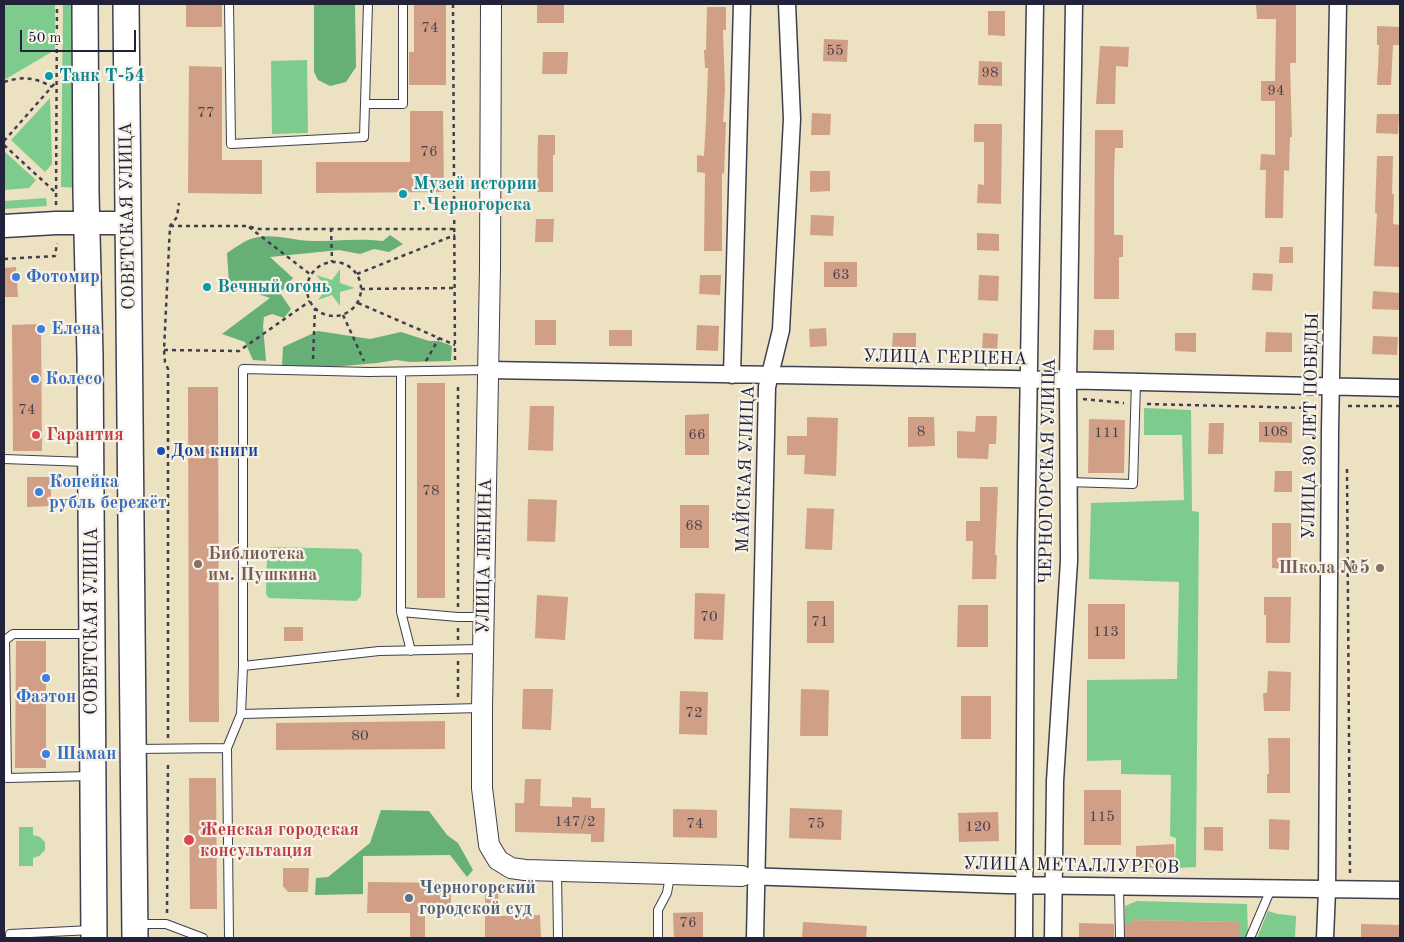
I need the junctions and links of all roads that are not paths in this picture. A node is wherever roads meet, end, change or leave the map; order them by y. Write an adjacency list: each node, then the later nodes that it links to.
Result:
1 (85, 4): 13 (main road, СОВЕТСКАЯ УЛИЦА)
2 (126, 4): 14 (main road, СОВЕТСКАЯ УЛИЦА)
3 (229, 4): 12 (lane)
4 (368, 4): 12 (lane)
5 (403, 4): 12 (lane)
6 (491, 4): 16 (street, УЛИЦА ЛЕНИНА)
7 (742, 4): 18 (street, МАЙСКАЯ УЛИЦА)
8 (787, 4): 19 (street, МАЙСКАЯ УЛИЦА)
9 (1035, 4): 20 (street, ЧЕРНОГОРСКАЯ УЛИЦА)
10 (1074, 4): 21 (street, ЧЕРНОГОРСКАЯ УЛИЦА)
11 (1338, 4): 23 (street, УЛИЦА 30 ЛЕТ ПОБЕДЫ)
12 (365, 104)
13 (87, 223): 14 (main road); 15 (main road); 26 (main road, СОВЕТСКАЯ УЛИЦА)
14 (127, 223): 38 (main road, СОВЕТСКАЯ УЛИЦА)
15 (4, 226)
16 (488, 370): 17 (lane); 18 (street, УЛИЦА ГЕРЦЕНА); 29 (street, УЛИЦА ЛЕНИНА)
17 (401, 372): 28 (lane); 34 (lane)
18 (732, 375): 19 (street, УЛИЦА ГЕРЦЕНА)
19 (769, 375): 20 (street, УЛИЦА ГЕРЦЕНА); 43 (street, МАЙСКАЯ УЛИЦА)
20 (1030, 380): 21 (street, УЛИЦА ГЕРЦЕНА); 44 (street, ЧЕРНОГОРСКАЯ УЛИЦА)
21 (1068, 381): 22 (street, УЛИЦА ГЕРЦЕНА); 27 (street, ЧЕРНОГОРСКАЯ УЛИЦА)
22 (1136, 382): 23 (street, УЛИЦА ГЕРЦЕНА); 27 (lane)
23 (1331, 387): 24 (street, УЛИЦА ГЕРЦЕНА); 48 (street, УЛИЦА 30 ЛЕТ ПОБЕДЫ)
24 (1400, 388)
25 (4, 458): 26 (lane)
26 (91, 462): 30 (main road, СОВЕТСКАЯ УЛИЦА)
27 (1068, 482): 45 (street, ЧЕРНОГОРСКАЯ УЛИЦА)
28 (401, 612): 29 (lane); 33 (lane)
29 (484, 617): 32 (street, УЛИЦА ЛЕНИНА)
30 (92, 634): 31 (lane); 40 (main road, СОВЕТСКАЯ УЛИЦА)
31 (4, 641): 39 (lane)
32 (483, 649): 33 (lane); 35 (street, УЛИЦА ЛЕНИНА)
33 (411, 651): 34 (lane)
34 (243, 666): 36 (lane)
35 (482, 708): 36 (lane); 41 (street, УЛИЦА ЛЕНИНА)
36 (241, 714): 37 (lane)
37 (227, 748): 38 (lane); 54 (lane)
38 (134, 749): 50 (main road, СОВЕТСКАЯ УЛИЦА)
39 (5, 763): 40 (lane)
40 (93, 776): 51 (main road, СОВЕТСКАЯ УЛИЦА)
41 (556, 871): 42 (street, УЛИЦА ЛЕНИНА); 55 (lane)
42 (670, 874): 43 (street, УЛИЦА ЛЕНИНА); 56 (lane)
43 (749, 877): 44 (street, УЛИЦА МЕТАЛЛУРГОВ); 57 (street, МАЙСКАЯ УЛИЦА)
44 (1025, 885): 45 (street, УЛИЦА МЕТАЛЛУРГОВ); 58 (street, ЧЕРНОГОРСКАЯ УЛИЦА)
45 (1054, 886): 46 (street, УЛИЦА МЕТАЛЛУРГОВ); 59 (street, ЧЕРНОГОРСКАЯ УЛИЦА)
46 (1119, 887): 47 (street, УЛИЦА МЕТАЛЛУРГОВ); 60 (lane)
47 (1270, 889): 48 (street, УЛИЦА МЕТАЛЛУРГОВ); 61 (lane)
48 (1327, 890): 49 (street, УЛИЦА МЕТАЛЛУРГОВ); 62 (street, УЛИЦА 30 ЛЕТ ПОБЕДЫ)
49 (1400, 890)
50 (135, 931): 53 (lane)
51 (94, 934): 52 (lane)
52 (10, 938)
53 (203, 938)
54 (229, 938)
55 (558, 938)
56 (658, 938)
57 (754, 938)
58 (1024, 938)
59 (1053, 938)
60 (1120, 938)
61 (1250, 938)
62 (1325, 938)

